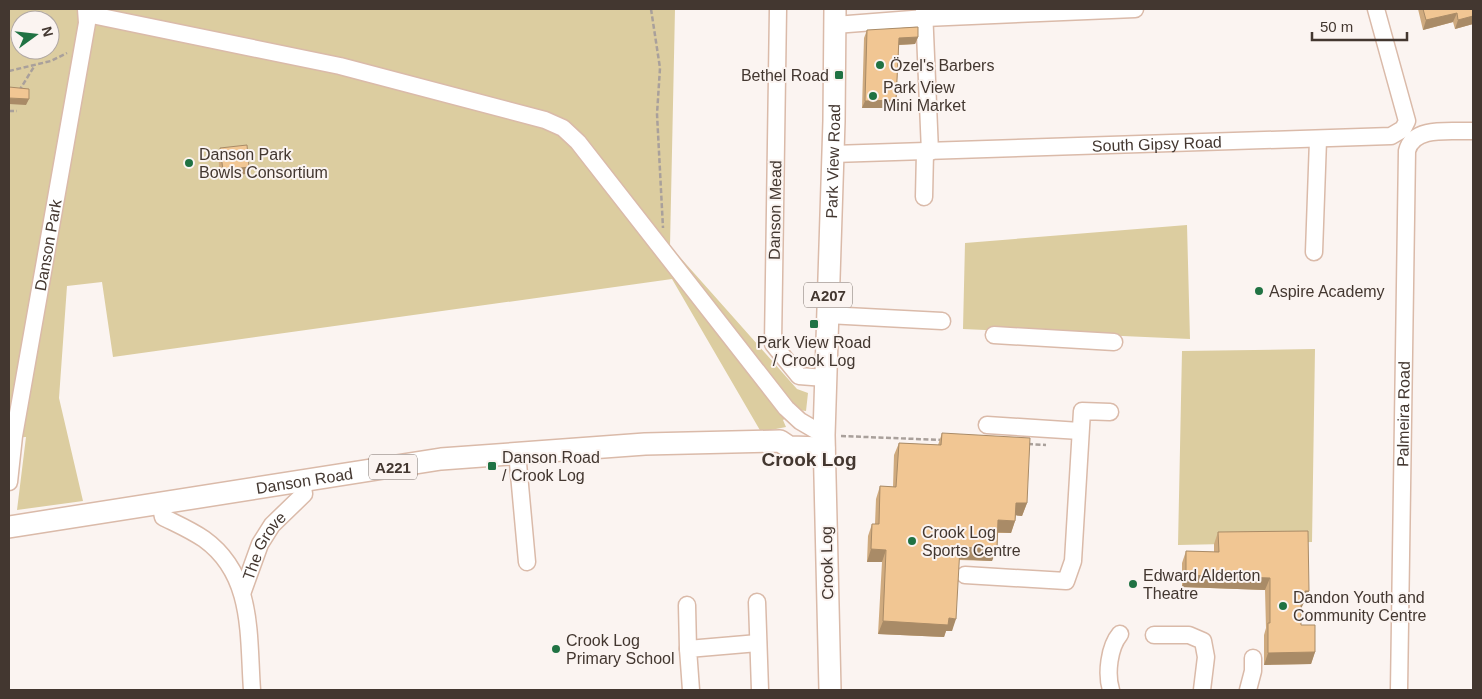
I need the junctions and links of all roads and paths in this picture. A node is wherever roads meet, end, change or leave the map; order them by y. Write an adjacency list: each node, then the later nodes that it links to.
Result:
1 (651, 9): 22 (path)
2 (778, 9): 28 (street, Danson Mead)
3 (1135, 9): 6 (street)
4 (1376, 9): 17 (street, Palmeira Road)
5 (87, 11): 8 (street, Danson Park); 22 (street)
6 (925, 13): 7 (street); 19 (street)
7 (835, 17): 20 (main road, Park View Road / A207)
8 (82, 46): 9 (path); 38 (street, Danson Park)
9 (35, 65): 10 (path); 12 (path)
10 (9, 70)
11 (14, 90): 12 (path)
12 (19, 91): 13 (path)
13 (16, 94)
14 (9, 111): 15 (path)
15 (17, 111)
16 (1473, 131): 17 (street, South Gipsy Road)
17 (1408, 134): 18 (street, South Gipsy Road); 58 (street, Palmeira Road)
18 (1318, 140): 19 (street, South Gipsy Road); 23 (street)
19 (927, 152): 20 (street, South Gipsy Road); 21 (street)
20 (833, 154): 24 (main road, Park View Road / A207)
21 (924, 197)
22 (657, 244): 34 (street)
23 (1314, 252)
24 (827, 315): 25 (street); 28 (main road, Park View Road / A207)
25 (942, 321)
26 (994, 335): 27 (street)
27 (1114, 342)
28 (825, 378): 34 (main road, Park View Road / A207)
29 (1110, 412): 31 (street)
30 (987, 425): 32 (street)
31 (1080, 431): 32 (street); 42 (street)
32 (1046, 437): 35 (path)
33 (949, 441): 34 (path)
34 (824, 442): 36 (main road, Danson Road / A221); 54 (main road, Crook Log / A207)
35 (1026, 444)
36 (517, 452): 37 (main road, Danson Road / A221); 41 (street)
37 (302, 481): 39 (main road, Danson Road / A221); 43 (street, The Grove)
38 (9, 482)
39 (160, 503): 40 (main road, Danson Road / A221); 43 (street, The Grove)
40 (9, 527)
41 (527, 562)
42 (965, 575)
43 (243, 591): 51 (street, The Grove)
44 (757, 602): 48 (street)
45 (687, 605): 49 (street)
46 (1120, 634): 55 (street)
47 (1154, 635): 56 (street)
48 (758, 643): 49 (street); 53 (street)
49 (688, 649): 52 (street)
50 (1253, 658): 57 (street)
51 (252, 690)
52 (692, 690)
53 (760, 690)
54 (830, 690)
55 (1111, 690)
56 (1202, 690)
57 (1248, 690)
58 (1399, 690)

